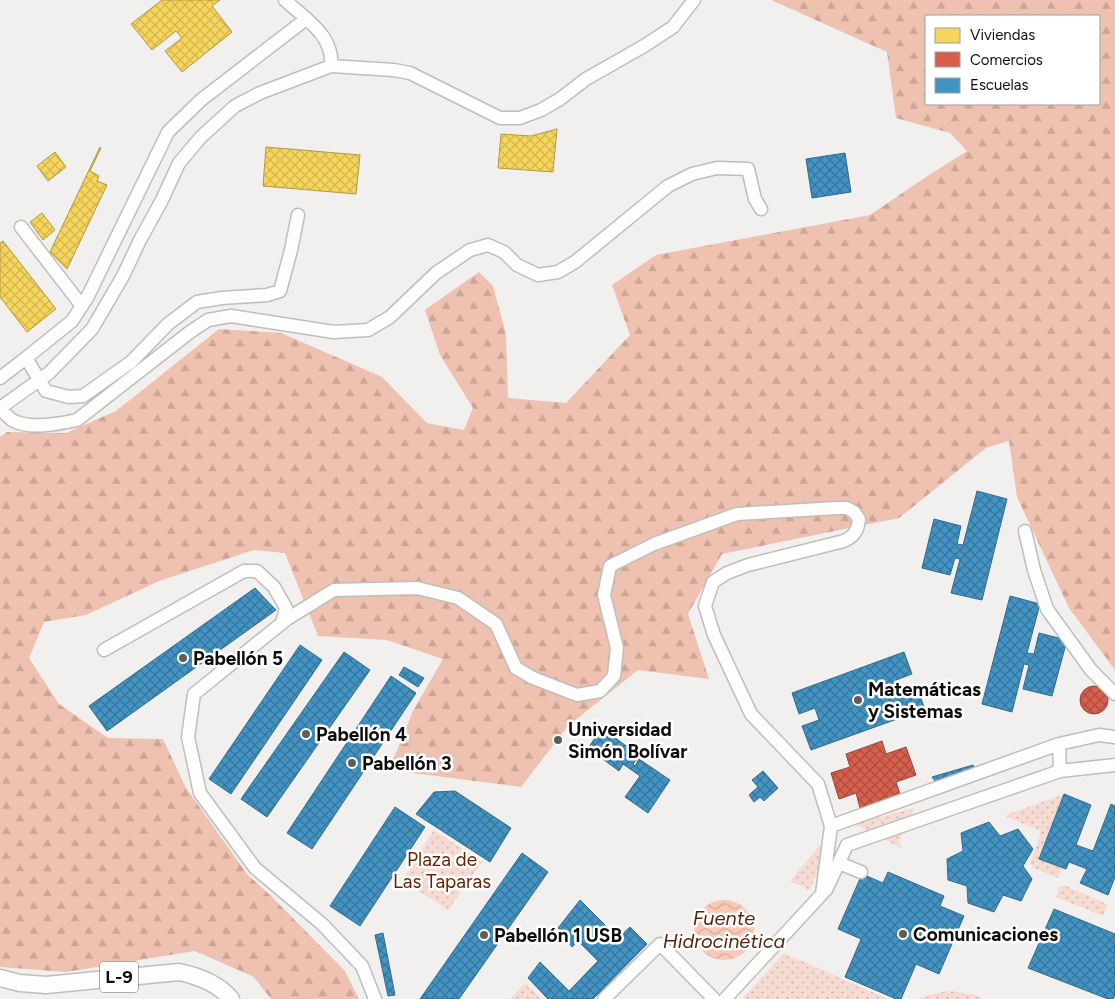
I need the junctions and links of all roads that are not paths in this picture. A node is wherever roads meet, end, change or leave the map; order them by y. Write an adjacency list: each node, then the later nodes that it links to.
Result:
1 (285, 0): 3 (lane)
2 (694, 0): 4 (lane)
3 (306, 19): 4 (lane); 8 (lane)
4 (331, 66): 11 (lane)
5 (761, 209): 12 (lane)
6 (298, 215): 11 (lane)
7 (21, 227): 8 (lane)
8 (82, 306): 9 (lane)
9 (26, 358): 10 (lane); 11 (lane)
10 (0, 378)
11 (38, 380): 12 (lane)
12 (0, 408)
13 (1025, 531): 16 (lane)
14 (282, 623): 15 (lane); 21 (lane); 27 (lane)
15 (104, 650)
16 (1115, 694)
17 (1115, 738): 18 (lane)
18 (1059, 744): 20 (lane); 21 (lane)
19 (1115, 765): 20 (lane)
20 (1060, 771): 22 (lane)
21 (830, 826): 24 (lane)
22 (839, 862): 23 (lane); 24 (lane)
23 (861, 872)
24 (822, 894): 30 (lane)
25 (0, 978): 26 (main road, L-9)
26 (231, 999)
27 (375, 999)
28 (604, 999): 29 (lane)
29 (714, 999)
30 (725, 999)

